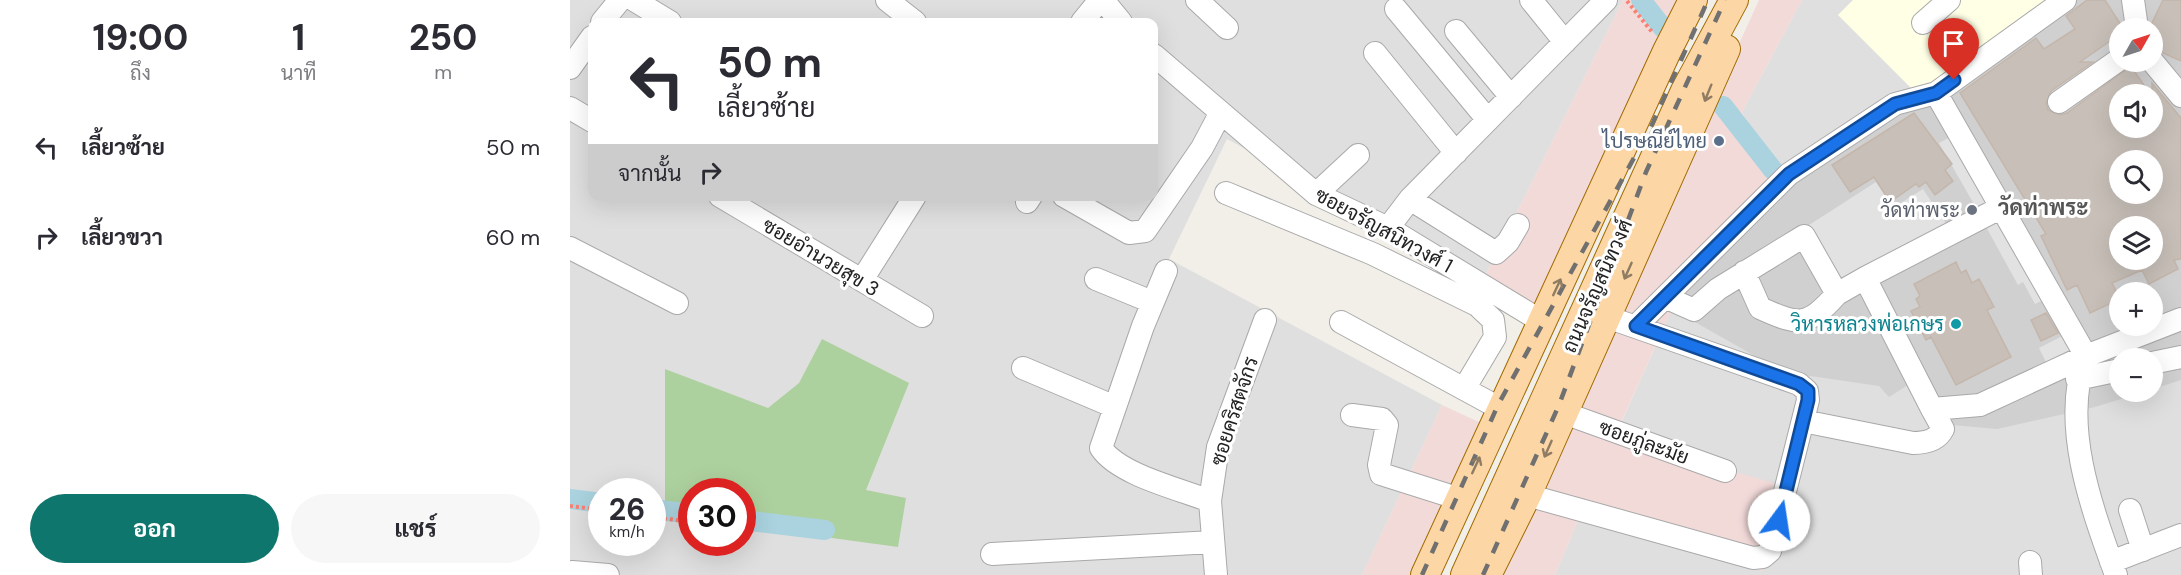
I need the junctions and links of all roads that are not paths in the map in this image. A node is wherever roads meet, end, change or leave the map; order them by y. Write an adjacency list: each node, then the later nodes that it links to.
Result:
1 (620, 0): 16 (street)
2 (634, 0): 17 (street)
3 (887, 0): 18 (street)
4 (1197, 0): 22 (street)
5 (1531, 0): 24 (street)
6 (1606, 0): 24 (street)
7 (1693, 0): 64 (main road, ถนนจรัญสนิทวงศ์, one-way to 7)
8 (1704, 0): 94 (main road, ถนนจรัญสนิทวงศ์)
9 (1734, 0): 95 (main road, ถนนจรัญสนิทวงศ์)
10 (1746, 0): 61 (main road, ถนนจรัญสนิทวงศ์, one-way to 61)
11 (1949, 0): 21 (street)
12 (2133, 0): 20 (street)
13 (2056, 3): 31 (street)
14 (1111, 7): 19 (street)
15 (1396, 9): 38 (street)
16 (605, 18)
17 (663, 18)
18 (910, 18)
19 (1090, 18)
20 (2136, 18)
21 (1923, 23)
22 (1227, 28)
23 (1456, 31): 33 (street)
24 (1565, 42): 33 (street)
25 (588, 43): 29 (street)
26 (1375, 53): 39 (street)
27 (1158, 59): 36 (street, ซอยจรัญสนิทวงศ์ 1)
28 (2109, 67): 34 (street)
29 (570, 68)
30 (2161, 72): 32 (street)
31 (1936, 93): 47 (street); 57 (street)
32 (2181, 96)
33 (1511, 97): 38 (street)
34 (2059, 102)
35 (570, 108): 37 (street)
36 (1220, 114): 42 (street, ซอยจรัญสนิทวงศ์ 1); 46 (street)
37 (588, 119)
38 (1488, 120): 39 (street)
39 (1456, 153): 43 (street)
40 (1358, 155): 42 (street)
41 (1226, 193): 73 (street)
42 (1316, 194): 49 (street, ซอยจรัญสนิทวงศ์ 1)
43 (1410, 199): 48 (street); 49 (street)
44 (728, 201): 55 (street, ซอยอำนวยสุข 3)
45 (912, 201): 55 (street)
46 (1073, 201)
47 (2002, 207): 53 (street); 67 (street)
48 (1518, 225)
49 (1388, 228): 64 (street, ซอยจรัญสนิทวงศ์ 1)
50 (570, 248): 59 (street)
51 (1166, 271): 58 (street)
52 (1744, 272): 56 (street); 56 (street); 57 (street)
53 (1865, 278): 56 (street); 76 (street)
54 (1096, 279): 58 (street)
55 (862, 280): 60 (street, ซอยอำนวยสุข 3)
56 (1837, 294)
57 (1667, 298): 66 (street)
58 (1152, 302): 74 (street)
59 (677, 303)
60 (922, 316)
61 (1607, 317): 66 (street); 77 (main road, ถนนจรัญสนิทวงศ์)
62 (2181, 319): 67 (street)
63 (1265, 320): 83 (street, ซอยคริสตจักร)
64 (1541, 321): 75 (main road, ถนนจรัญสนิทวงศ์)
65 (1341, 322): 73 (street)
66 (1636, 326): 79 (street)
67 (2086, 356): 72 (street); 76 (street)
68 (2181, 357): 69 (street)
69 (2163, 361)
70 (1023, 368): 74 (street)
71 (2109, 372): 72 (street)
72 (2077, 379): 89 (street)
73 (1464, 389): 75 (street)
74 (1115, 407): 83 (street)
75 (1501, 409): 82 (main road, ถนนจรัญสนิทวงศ์, one-way to 75)
76 (1932, 409): 79 (street)
77 (1564, 413): 80 (street, ซอยภู่ละมัย); 81 (main road, ถนนจรัญสนิทวงศ์, one-way to 81)
78 (1352, 415): 82 (street)
79 (1803, 421): 81 (street)
80 (1725, 471)
81 (1527, 495): 96 (main road, ถนนจรัญสนิทวงศ์)
82 (1460, 499): 93 (main road, ถนนจรัญสนิทวงศ์)
83 (1210, 501): 86 (street, ซอยคริสตจักร)
84 (2130, 510): 87 (street)
85 (2181, 535): 87 (street)
86 (1213, 542): 88 (street); 92 (street, ซอยคริสตจักร)
87 (2143, 550): 89 (street)
88 (992, 554)
89 (2113, 568)
90 (572, 572): 91 (street)
91 (608, 575)
92 (1216, 575)
93 (1425, 575)
94 (1448, 575)
95 (1465, 575)
96 (1487, 575)

